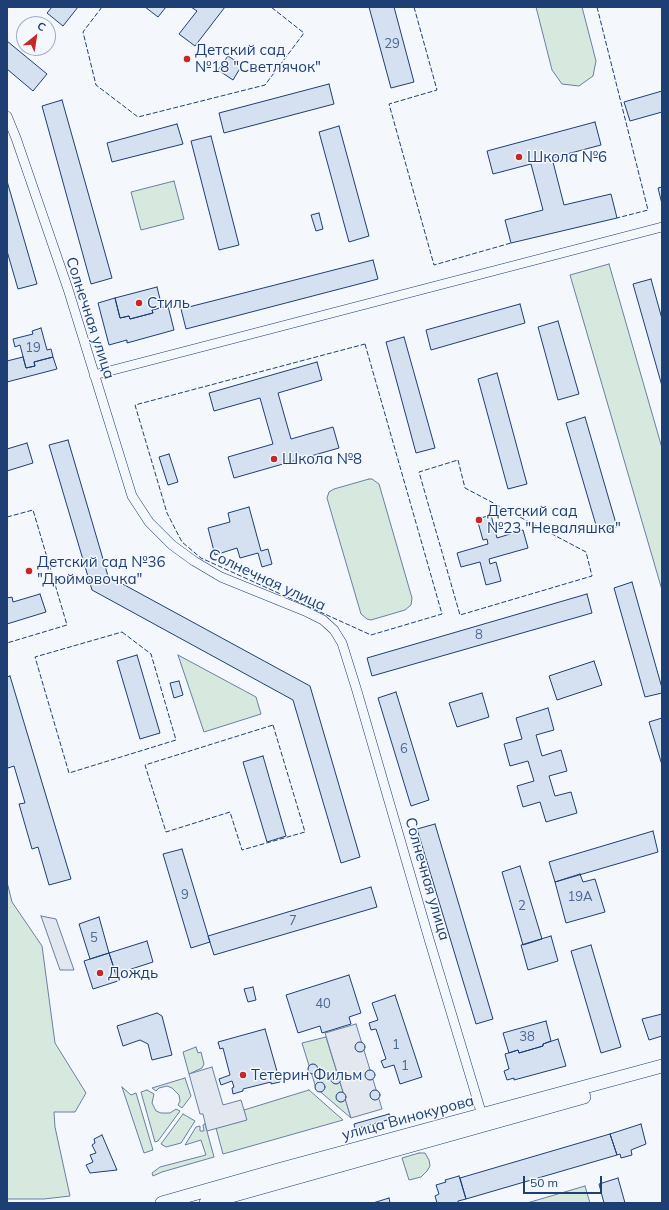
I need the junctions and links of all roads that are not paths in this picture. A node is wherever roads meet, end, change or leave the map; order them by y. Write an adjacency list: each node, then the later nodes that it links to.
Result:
1 (7, 116): 3 (street, Солнечная улица)
2 (662, 226): 3 (street)
3 (94, 375): 6 (street, Солнечная улица)
4 (662, 1066): 5 (main road, улица Винокурова)
5 (653, 1074): 6 (main road, улица Винокурова)
6 (484, 1120): 7 (main road, улица Винокурова); 8 (main road, улица Винокурова)
7 (162, 1203)
8 (206, 1203)

